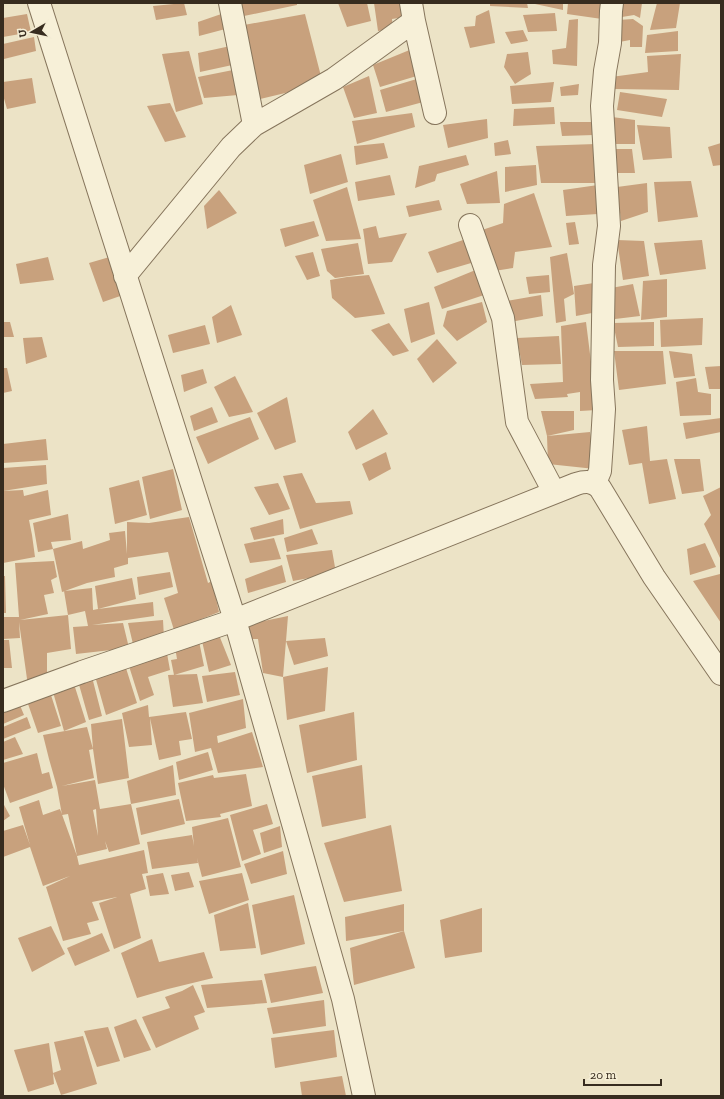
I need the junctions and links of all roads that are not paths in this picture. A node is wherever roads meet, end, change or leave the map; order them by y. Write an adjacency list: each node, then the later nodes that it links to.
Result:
1 (39, 3): 8 (street)
2 (230, 3): 6 (street)
3 (612, 3): 9 (street)
4 (412, 12): 5 (street); 6 (street)
5 (435, 113)
6 (254, 125): 8 (street)
7 (470, 225): 10 (street)
8 (125, 276): 11 (street)
9 (596, 483): 10 (street); 12 (street)
10 (554, 492): 11 (street)
11 (235, 620): 13 (street); 14 (street)
12 (721, 674)
13 (3, 701)
14 (364, 1096)

